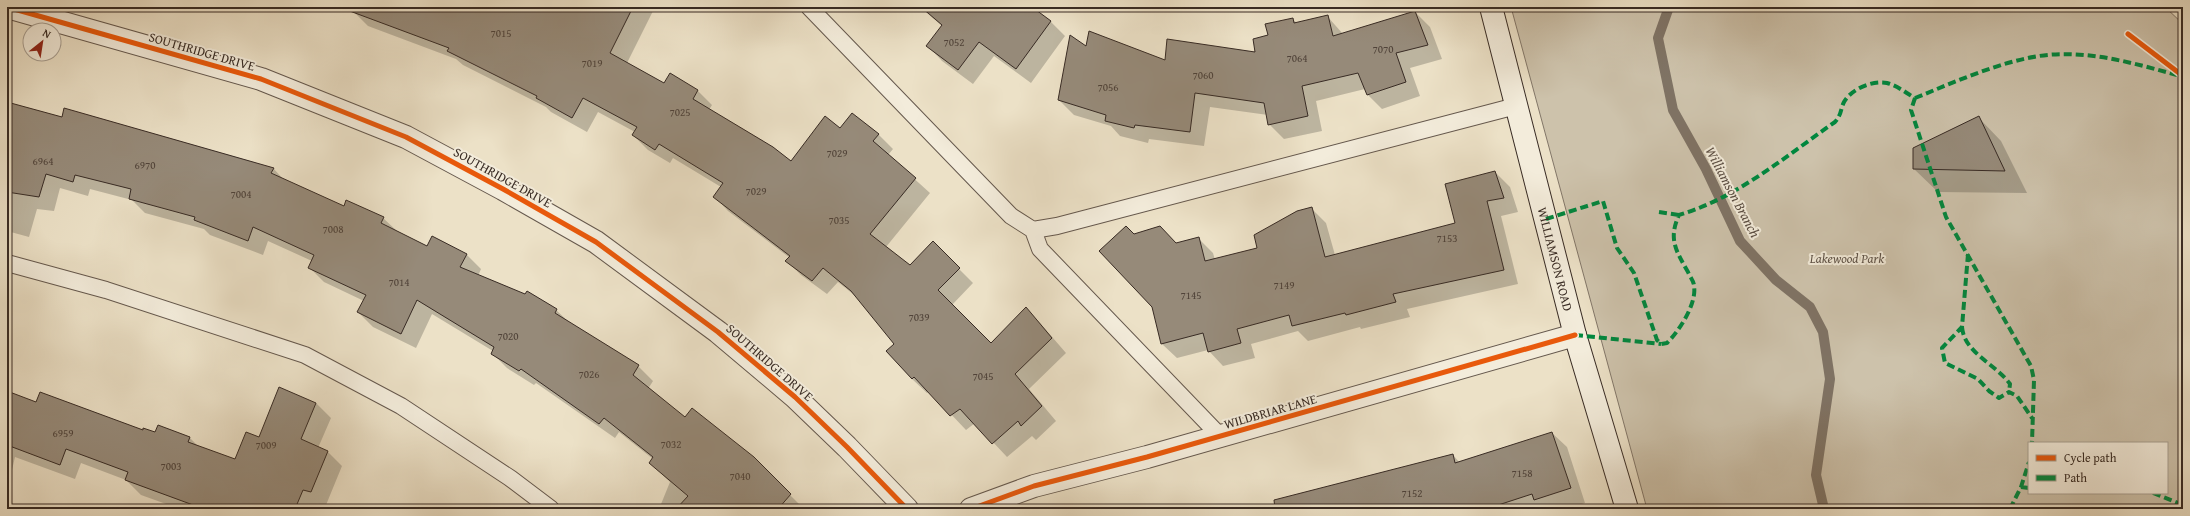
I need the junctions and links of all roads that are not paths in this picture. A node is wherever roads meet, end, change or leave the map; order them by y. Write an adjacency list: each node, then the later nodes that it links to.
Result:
1 (809, 7): 5 (lane)
2 (1491, 7): 4 (street, WILLIAMSON ROAD)
3 (7, 8): 10 (street, SOUTHRIDGE DRIVE)
4 (1516, 106): 5 (lane); 7 (street, WILLIAMSON ROAD)
5 (1033, 230): 8 (lane)
6 (7, 264): 9 (lane)
7 (1575, 335): 8 (street, WILDBRIAR LANE); 12 (street, WILLIAMSON ROAD)
8 (1220, 436): 11 (street, WILDBRIAR LANE)
9 (551, 509)
10 (907, 509)
11 (971, 509)
12 (1627, 509)

